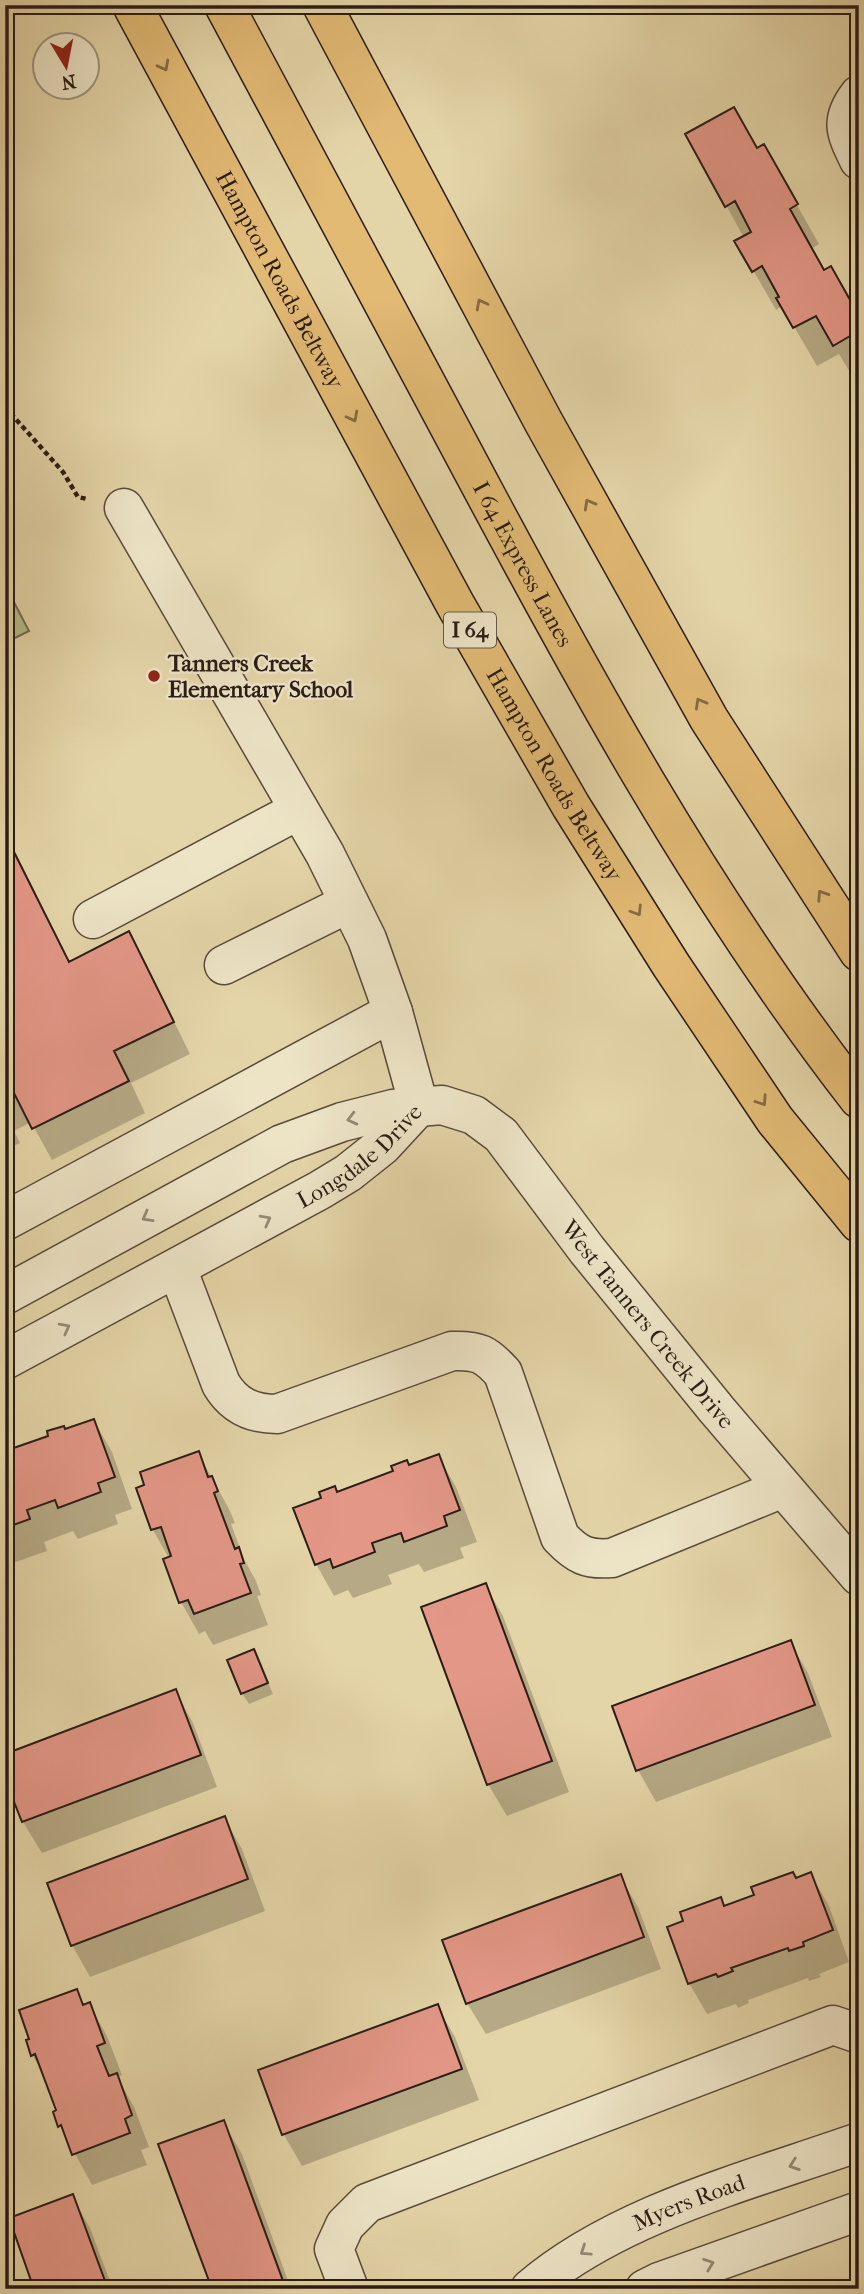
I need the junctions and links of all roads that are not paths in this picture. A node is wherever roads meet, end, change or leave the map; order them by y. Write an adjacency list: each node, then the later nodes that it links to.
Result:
1 (132, 5): 16 (highway, Hampton Roads Beltway / I 64, one-way to 16)
2 (224, 5): 13 (highway, I 64 Express Lanes)
3 (322, 5): 10 (highway, one-way to 3)
4 (859, 95): 5 (street)
5 (859, 160)
6 (124, 508): 7 (street)
7 (299, 810): 8 (street); 9 (street)
8 (349, 903): 11 (street); 12 (street)
9 (93, 919)
10 (859, 952)
11 (223, 965)
12 (393, 1012): 14 (street); 15 (street)
13 (859, 1099)
14 (419, 1106): 17 (street, Longdale Drive, one-way to 14); 18 (street, Longdale Drive, one-way to 18); 20 (street, West Tanners Creek Drive)
15 (5, 1221)
16 (859, 1223)
17 (177, 1268): 19 (street, Longdale Drive, one-way to 17); 20 (street)
18 (5, 1295)
19 (5, 1360)
20 (783, 1488): 21 (street, West Tanners Creek Drive)
21 (859, 1576)
22 (859, 2034): 25 (street)
23 (859, 2143): 26 (street, Myers Road, one-way to 26)
24 (859, 2211): 27 (street, one-way to 24)
25 (349, 2289)
26 (530, 2289)
27 (645, 2289)

